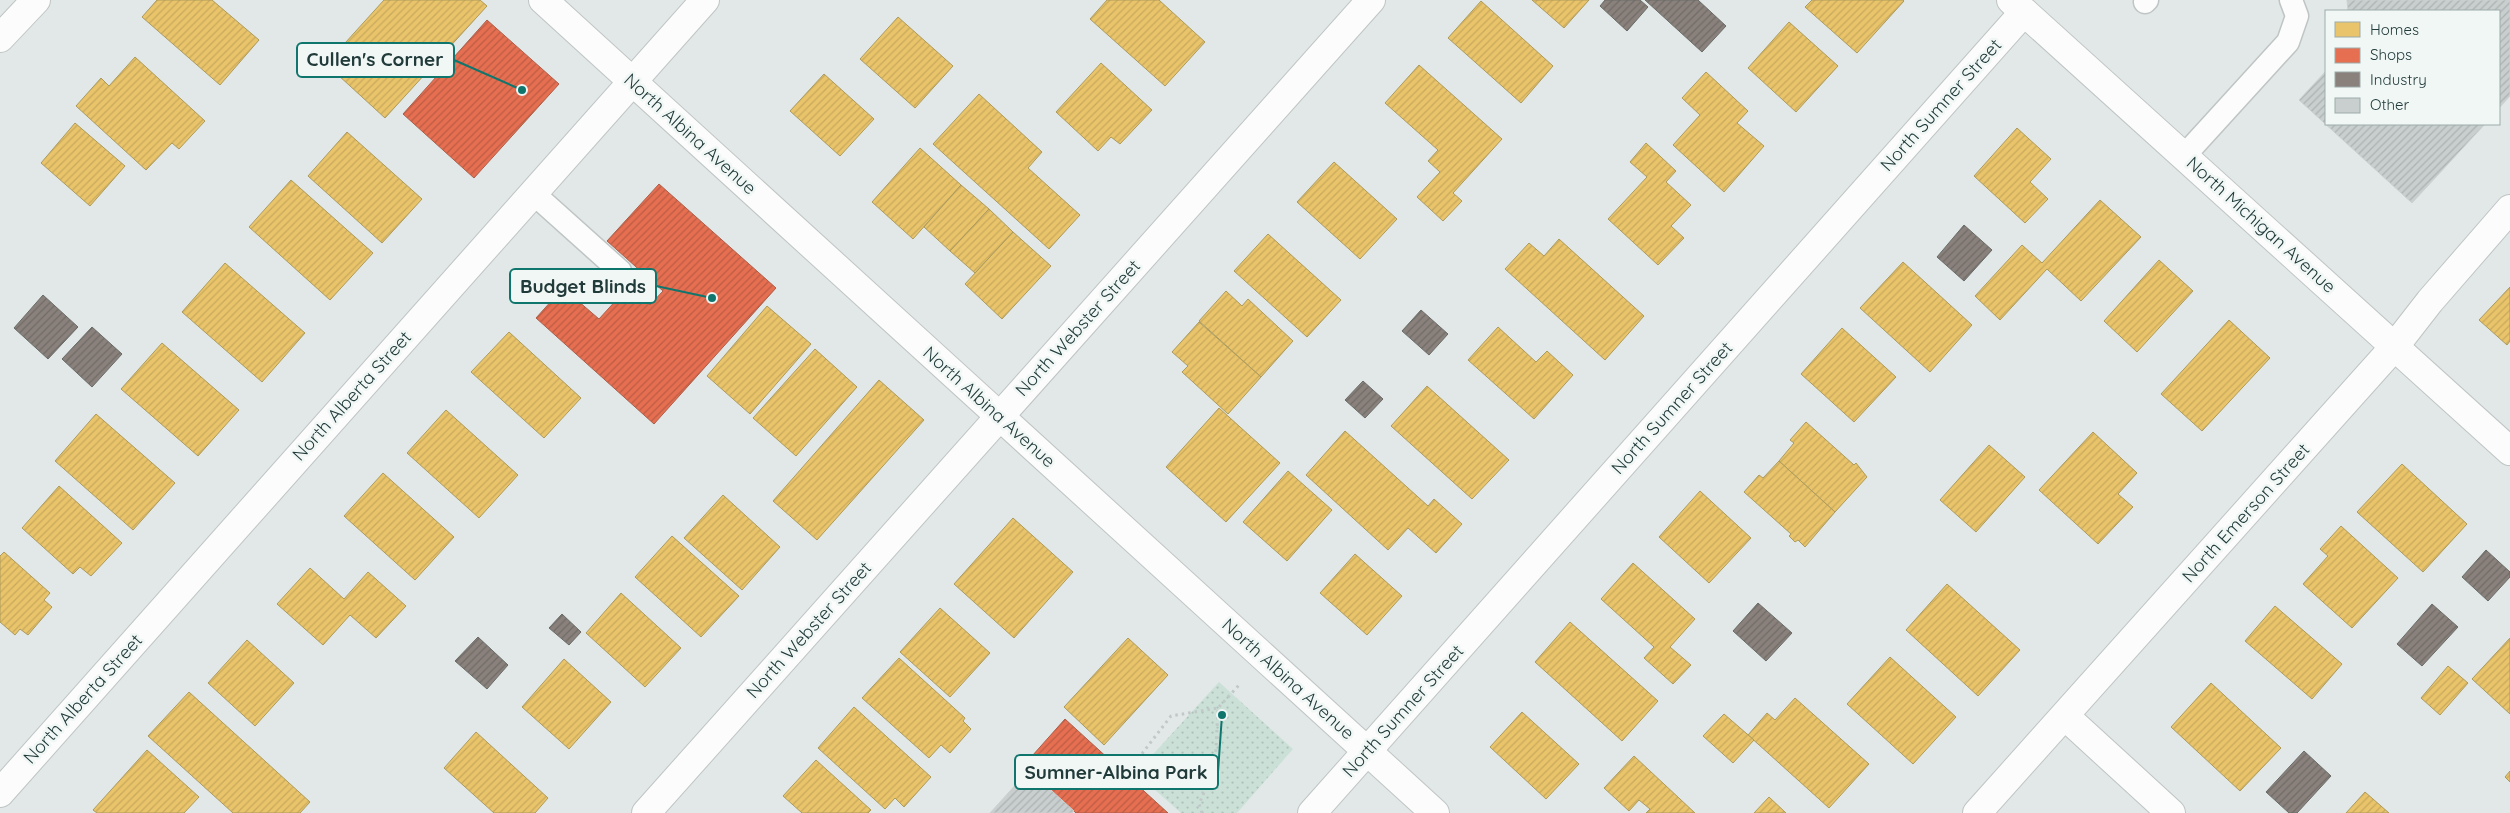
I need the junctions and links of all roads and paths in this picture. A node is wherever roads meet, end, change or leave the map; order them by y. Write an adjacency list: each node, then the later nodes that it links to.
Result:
1 (36, 0): 7 (street)
2 (543, 0): 8 (street, North Albina Avenue)
3 (704, 0): 8 (street, North Alberta Street)
4 (1371, 0): 14 (street, North Webster Street)
5 (2291, 0): 9 (lane)
6 (2021, 4): 9 (street, North Michigan Avenue); 19 (street, North Sumner Street)
7 (0, 38)
8 (632, 81): 10 (street, North Alberta Street); 14 (street, North Albina Avenue)
9 (2184, 156): 13 (street, North Michigan Avenue)
10 (533, 193): 12 (lane); 21 (street, North Alberta Street)
11 (2510, 209): 13 (street, North Emerson Street)
12 (620, 270)
13 (2395, 346): 15 (street, North Michigan Avenue); 18 (street, North Emerson Street)
14 (1000, 416): 16 (street, North Albina Avenue); 22 (street, North Webster Street)
15 (2510, 451)
16 (1264, 657): 17 (path); 19 (street, North Albina Avenue)
17 (1218, 708): 20 (path); 23 (path)
18 (2065, 716): 26 (street, North Emerson Street); 27 (street)
19 (1367, 752): 24 (street, North Sumner Street); 25 (street, North Albina Avenue)
20 (1134, 764)
21 (0, 793)
22 (646, 813)
23 (1202, 813)
24 (1312, 813)
25 (1435, 813)
26 (1977, 813)
27 (2171, 813)

